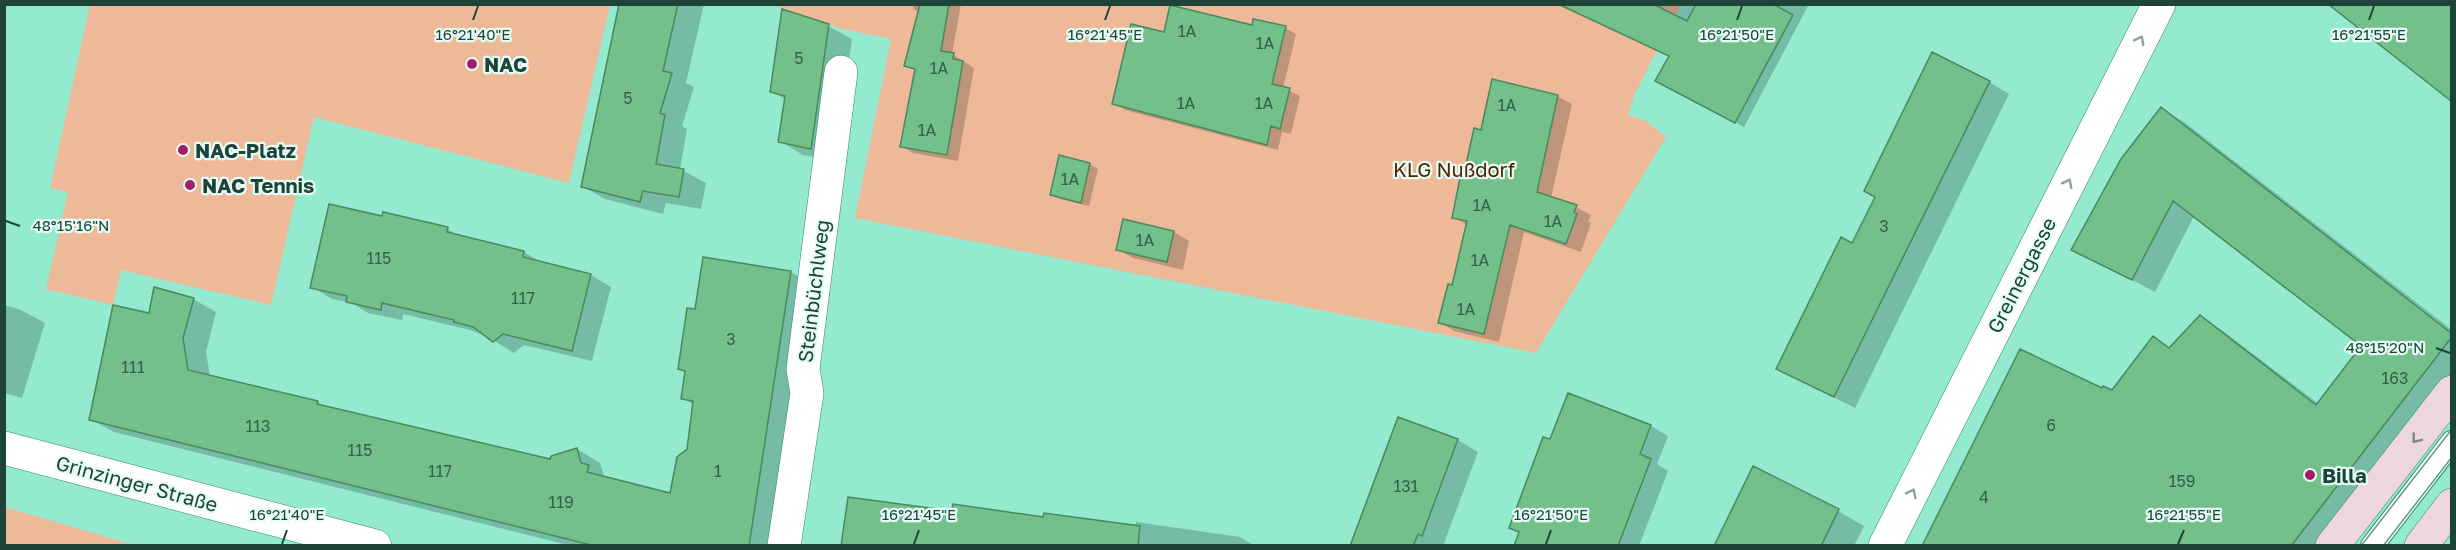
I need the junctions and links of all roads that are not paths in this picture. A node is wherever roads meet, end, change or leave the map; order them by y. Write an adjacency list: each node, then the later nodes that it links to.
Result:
1 (2159, 4): 9 (street, Greinergasse, one-way to 1)
2 (841, 72): 8 (street, Steinbüchlweg)
3 (2451, 392): 10 (main road, one-way to 10)
4 (2451, 442): 11 (lane)
5 (4, 448): 7 (street, Grinzinger Straße)
6 (2451, 505): 12 (main road)
7 (375, 546)
8 (784, 546)
9 (1885, 546)
10 (2332, 546)
11 (2372, 546)
12 (2421, 546)

